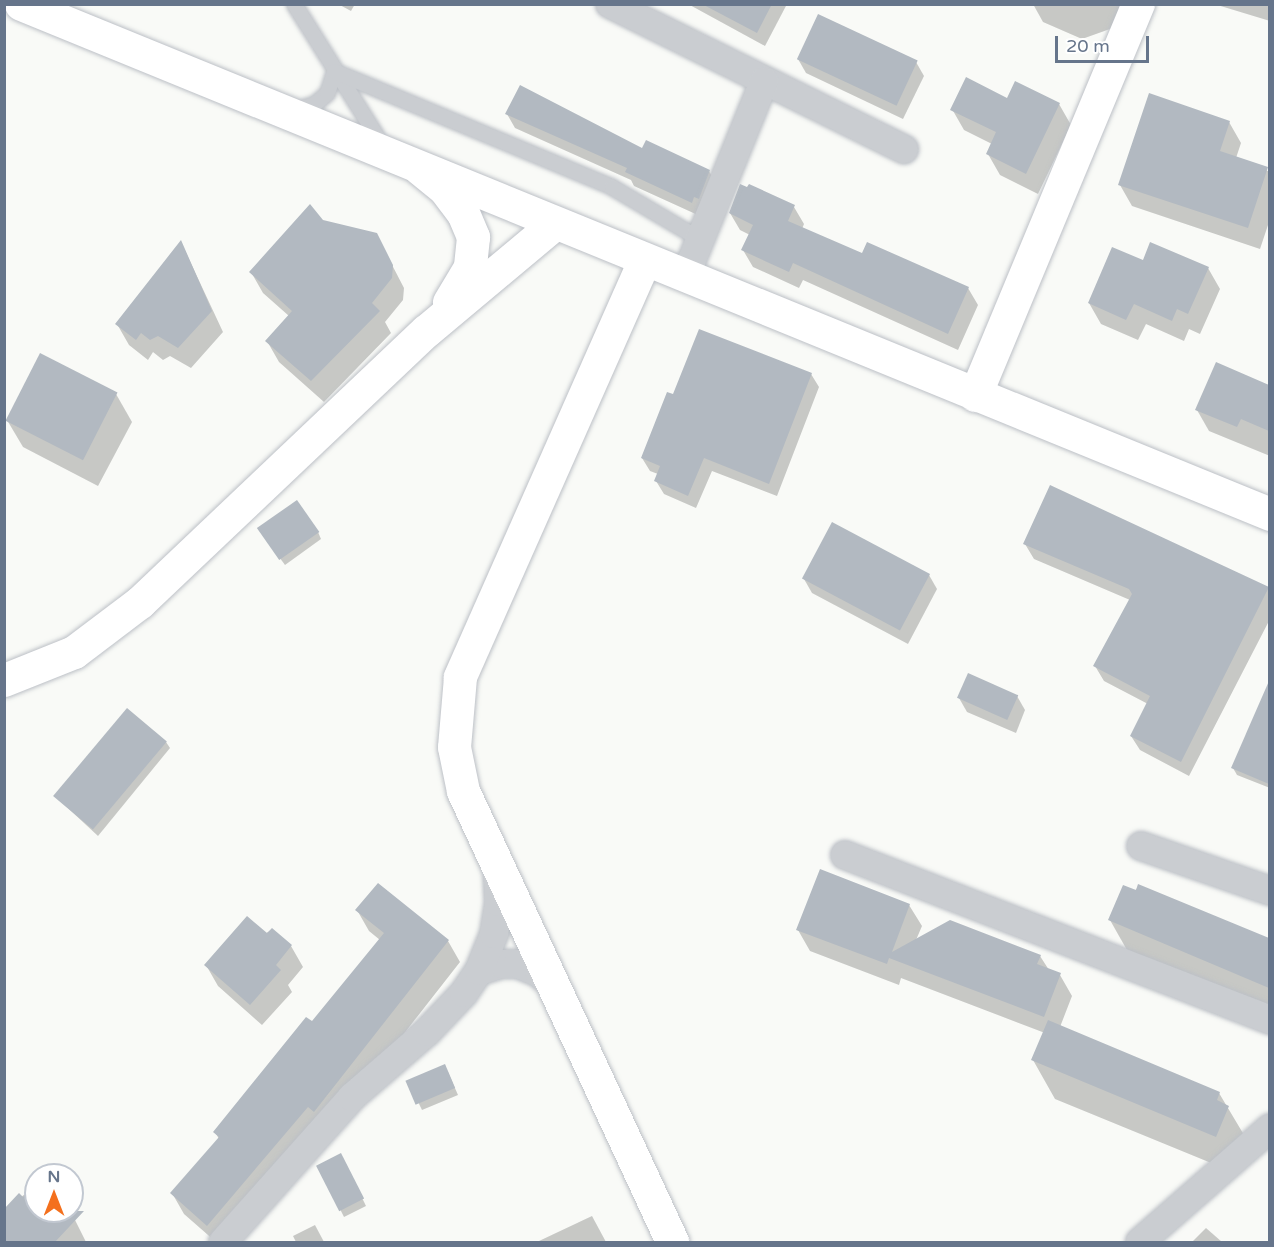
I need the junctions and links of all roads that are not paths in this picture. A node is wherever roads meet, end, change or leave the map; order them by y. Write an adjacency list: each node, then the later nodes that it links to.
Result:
1 (21, 4): 7 (street)
2 (294, 4): 5 (lane)
3 (610, 4): 6 (street)
4 (1138, 4): 16 (street)
5 (334, 71): 7 (lane); 9 (lane); 12 (lane)
6 (764, 81): 8 (street); 12 (street)
7 (285, 113): 9 (street)
8 (904, 149)
9 (389, 155): 10 (street)
10 (419, 168): 11 (street); 15 (street)
11 (554, 224): 13 (street); 15 (street)
12 (700, 239): 14 (street)
13 (644, 261): 14 (street); 21 (street)
14 (685, 277): 16 (street)
15 (426, 331): 18 (street)
16 (975, 395): 17 (street)
17 (1269, 514)
18 (4, 680)
19 (1141, 846): 22 (street)
20 (845, 855): 25 (street)
21 (497, 860): 23 (street); 24 (street)
22 (1269, 891)
23 (479, 971): 24 (street); 27 (street)
24 (558, 992): 28 (street)
25 (1269, 1020)
26 (1269, 1128): 29 (street)
27 (223, 1242)
28 (672, 1242)
29 (1140, 1242)

